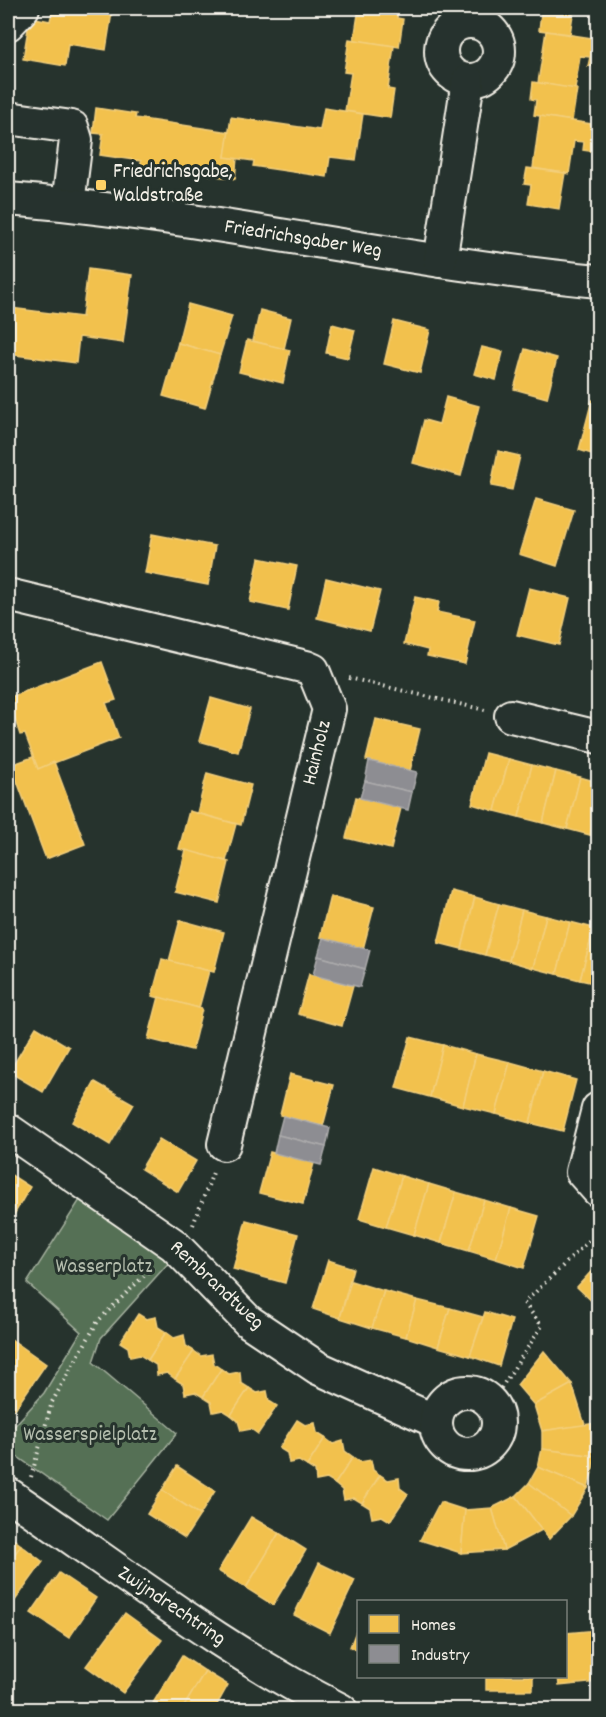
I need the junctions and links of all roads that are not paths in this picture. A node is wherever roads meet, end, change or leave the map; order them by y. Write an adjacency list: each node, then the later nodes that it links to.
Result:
1 (23, 8): 3 (street)
2 (484, 16): 4 (street); 4 (street)
3 (8, 24)
4 (468, 81): 8 (street)
5 (8, 118): 7 (street)
6 (8, 199): 7 (street, Friedrichsgaber Weg)
7 (68, 204): 8 (street, Friedrichsgaber Weg)
8 (440, 261): 9 (street, Friedrichsgaber Weg)
9 (598, 281)
10 (8, 595): 15 (street, Hainholz)
11 (511, 716): 12 (street)
12 (598, 737)
13 (598, 1109): 16 (street)
14 (8, 1130): 17 (street, Rembrandtweg)
15 (224, 1144)
16 (598, 1190)
17 (435, 1421): 17 (street)
18 (16, 1499): 19 (street, Zwijndrechtring)
19 (341, 1710)

